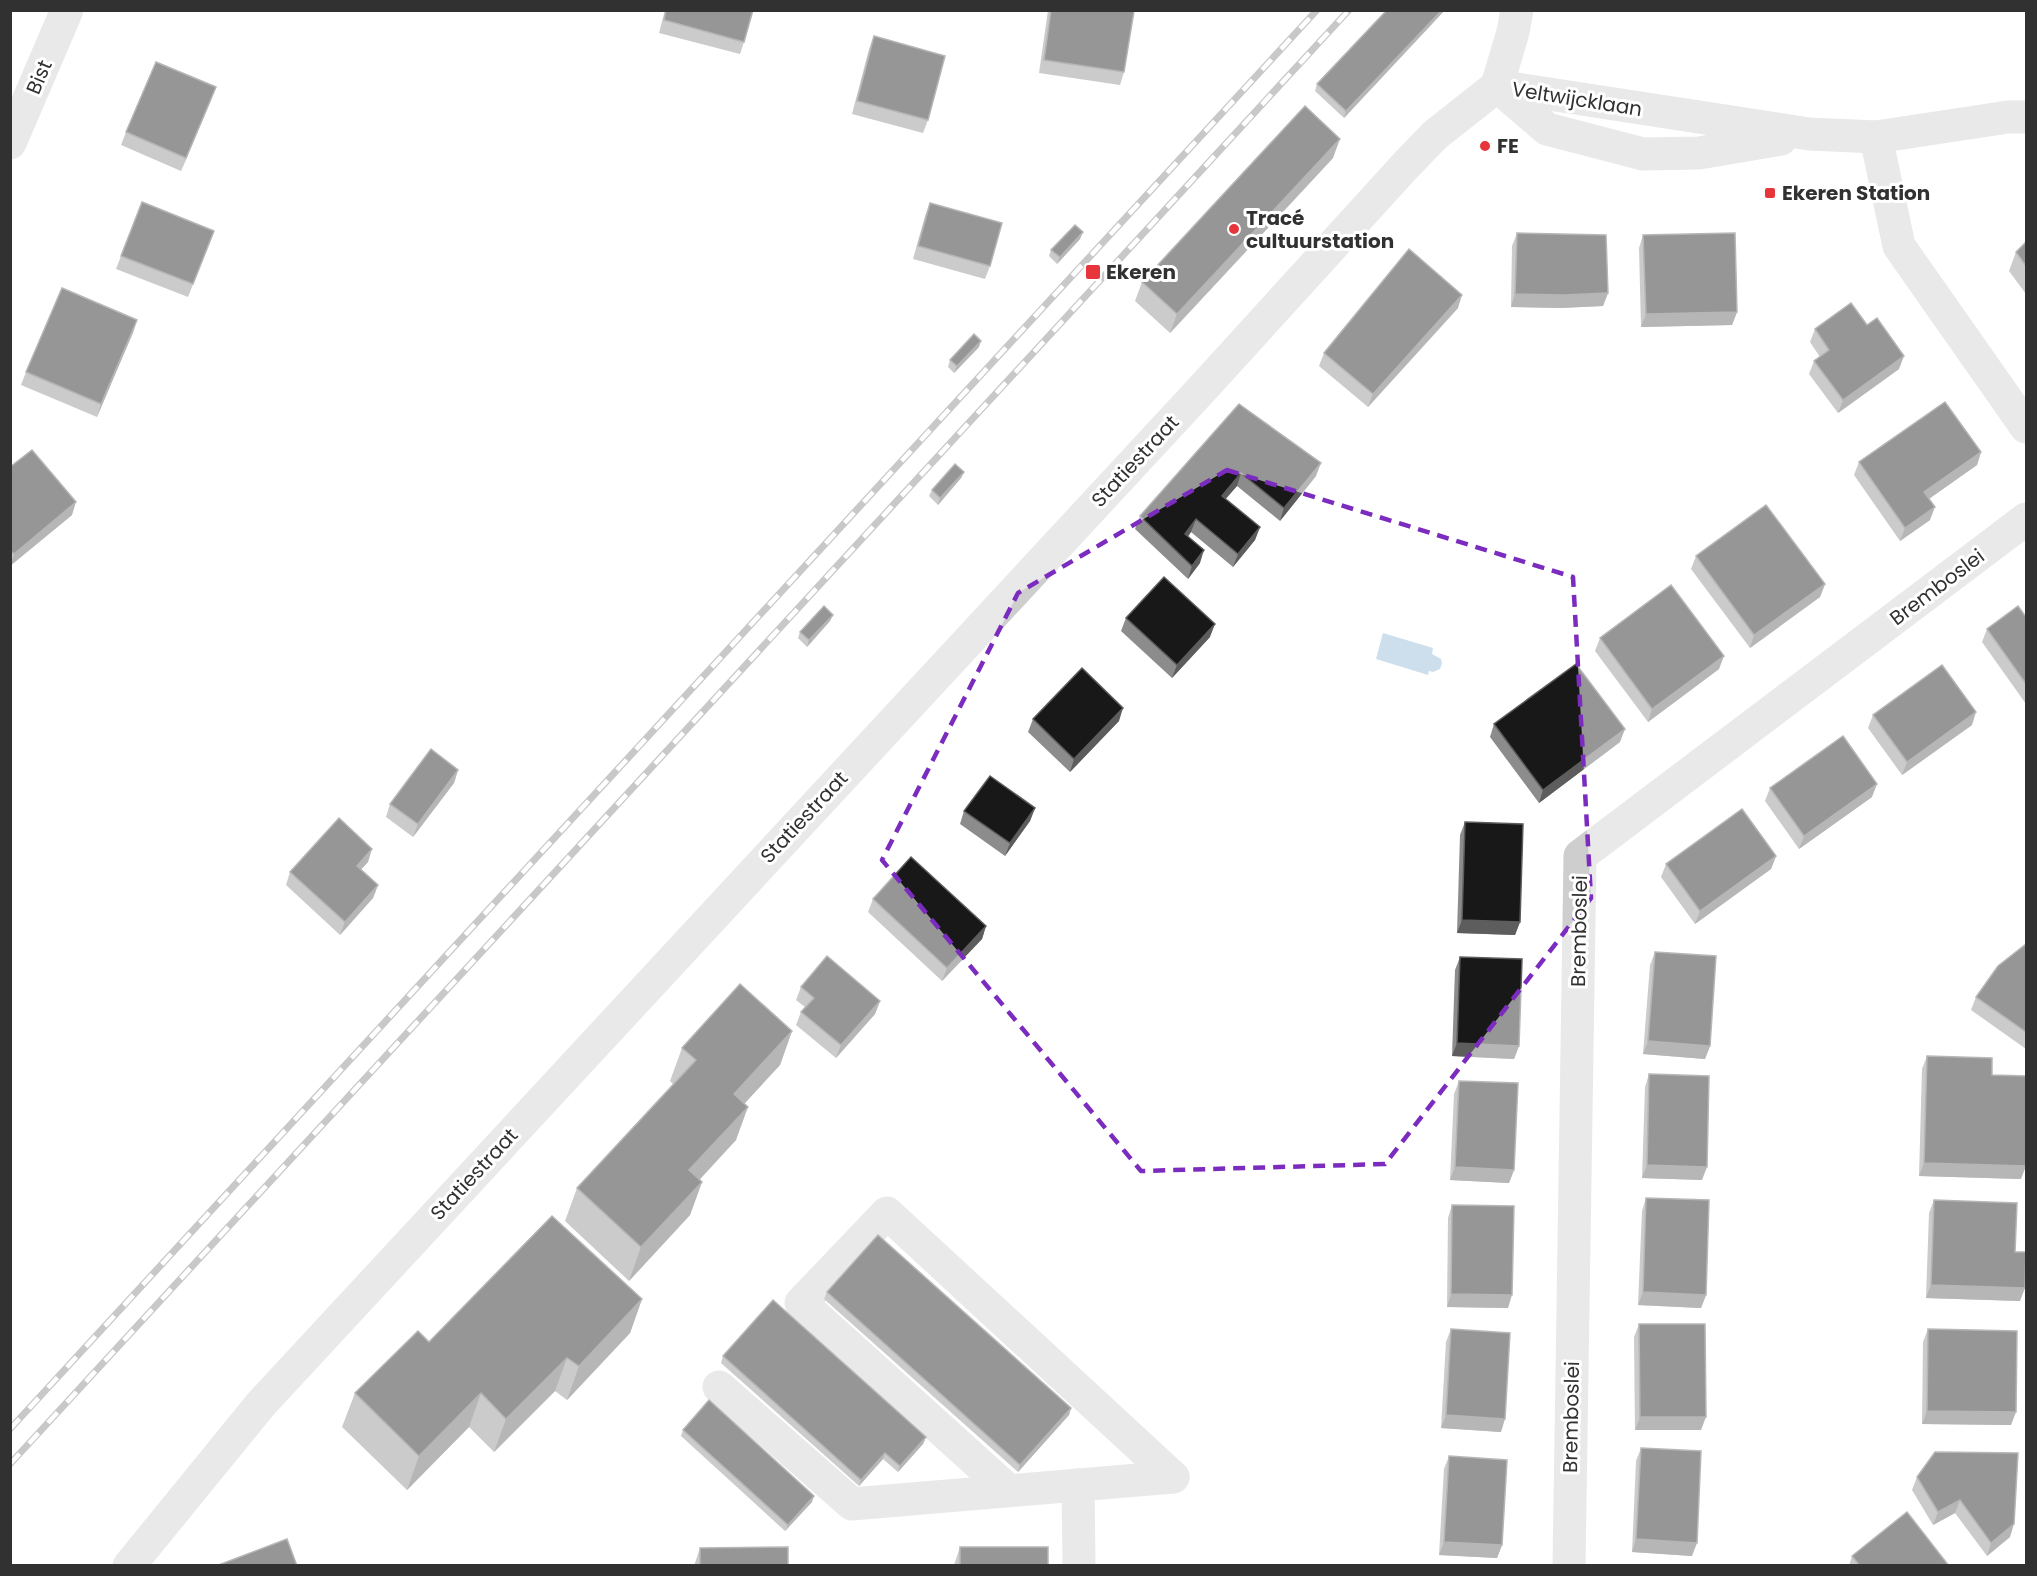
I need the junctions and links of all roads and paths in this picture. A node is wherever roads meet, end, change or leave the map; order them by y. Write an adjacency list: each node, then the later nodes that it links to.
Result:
1 (67, 10): 7 (street, Bist)
2 (1517, 10): 3 (street)
3 (1497, 86): 5 (street, Veltwijcklaan); 5 (street, Veltwijcklaan); 13 (street, Statiestraat)
4 (2026, 117): 6 (street, Veltwijcklaan)
5 (1809, 134): 6 (street, Veltwijcklaan)
6 (1876, 137): 8 (street)
7 (10, 143)
8 (2026, 427)
9 (2026, 519): 15 (street, Bremboslei)
10 (719, 1387): 12 (street)
11 (1078, 1485): 12 (street); 12 (street); 14 (street)
12 (1008, 1490)
13 (129, 1566)
14 (1079, 1566)
15 (1569, 1566)

